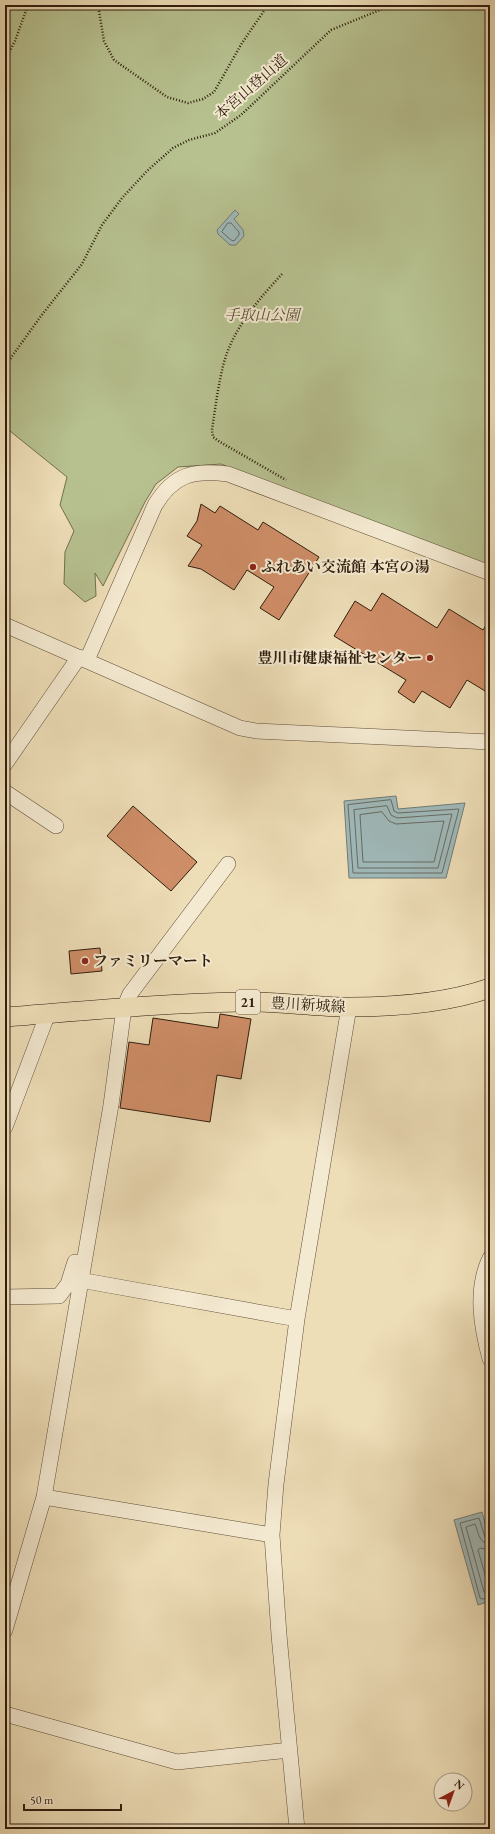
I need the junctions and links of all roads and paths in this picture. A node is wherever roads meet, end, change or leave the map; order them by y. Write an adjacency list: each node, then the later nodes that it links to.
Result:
1 (28, 5): 5 (path)
2 (98, 5): 3 (path)
3 (268, 5)
4 (392, 5): 7 (path, 本宮山登山道)
5 (5, 60)
6 (282, 274): 8 (path)
7 (5, 366)
8 (292, 499): 9 (street); 11 (street)
9 (490, 573)
10 (5, 625): 11 (street)
11 (83, 658): 12 (street); 13 (street)
12 (490, 742)
13 (5, 764)
14 (5, 792): 15 (street)
15 (56, 826)
16 (228, 864): 19 (street)
17 (490, 988): 18 (main road, 豊川新城線 / 21)
18 (349, 1007): 19 (main road, 豊川新城線 / 21); 27 (street)
19 (124, 1008): 20 (main road, 豊川新城線 / 21); 22 (street)
20 (44, 1014): 21 (main road, 豊川新城線 / 21); 23 (street)
21 (5, 1017)
22 (111, 1105): 25 (street); 26 (street)
23 (5, 1127)
24 (490, 1258): 28 (street)
25 (80, 1280): 27 (street); 29 (street)
26 (5, 1297)
27 (297, 1319): 30 (street)
28 (490, 1359)
29 (44, 1497): 30 (street); 31 (street)
30 (272, 1535): 33 (street)
31 (5, 1630)
32 (5, 1714): 33 (street)
33 (290, 1750): 34 (street)
34 (296, 1829)

